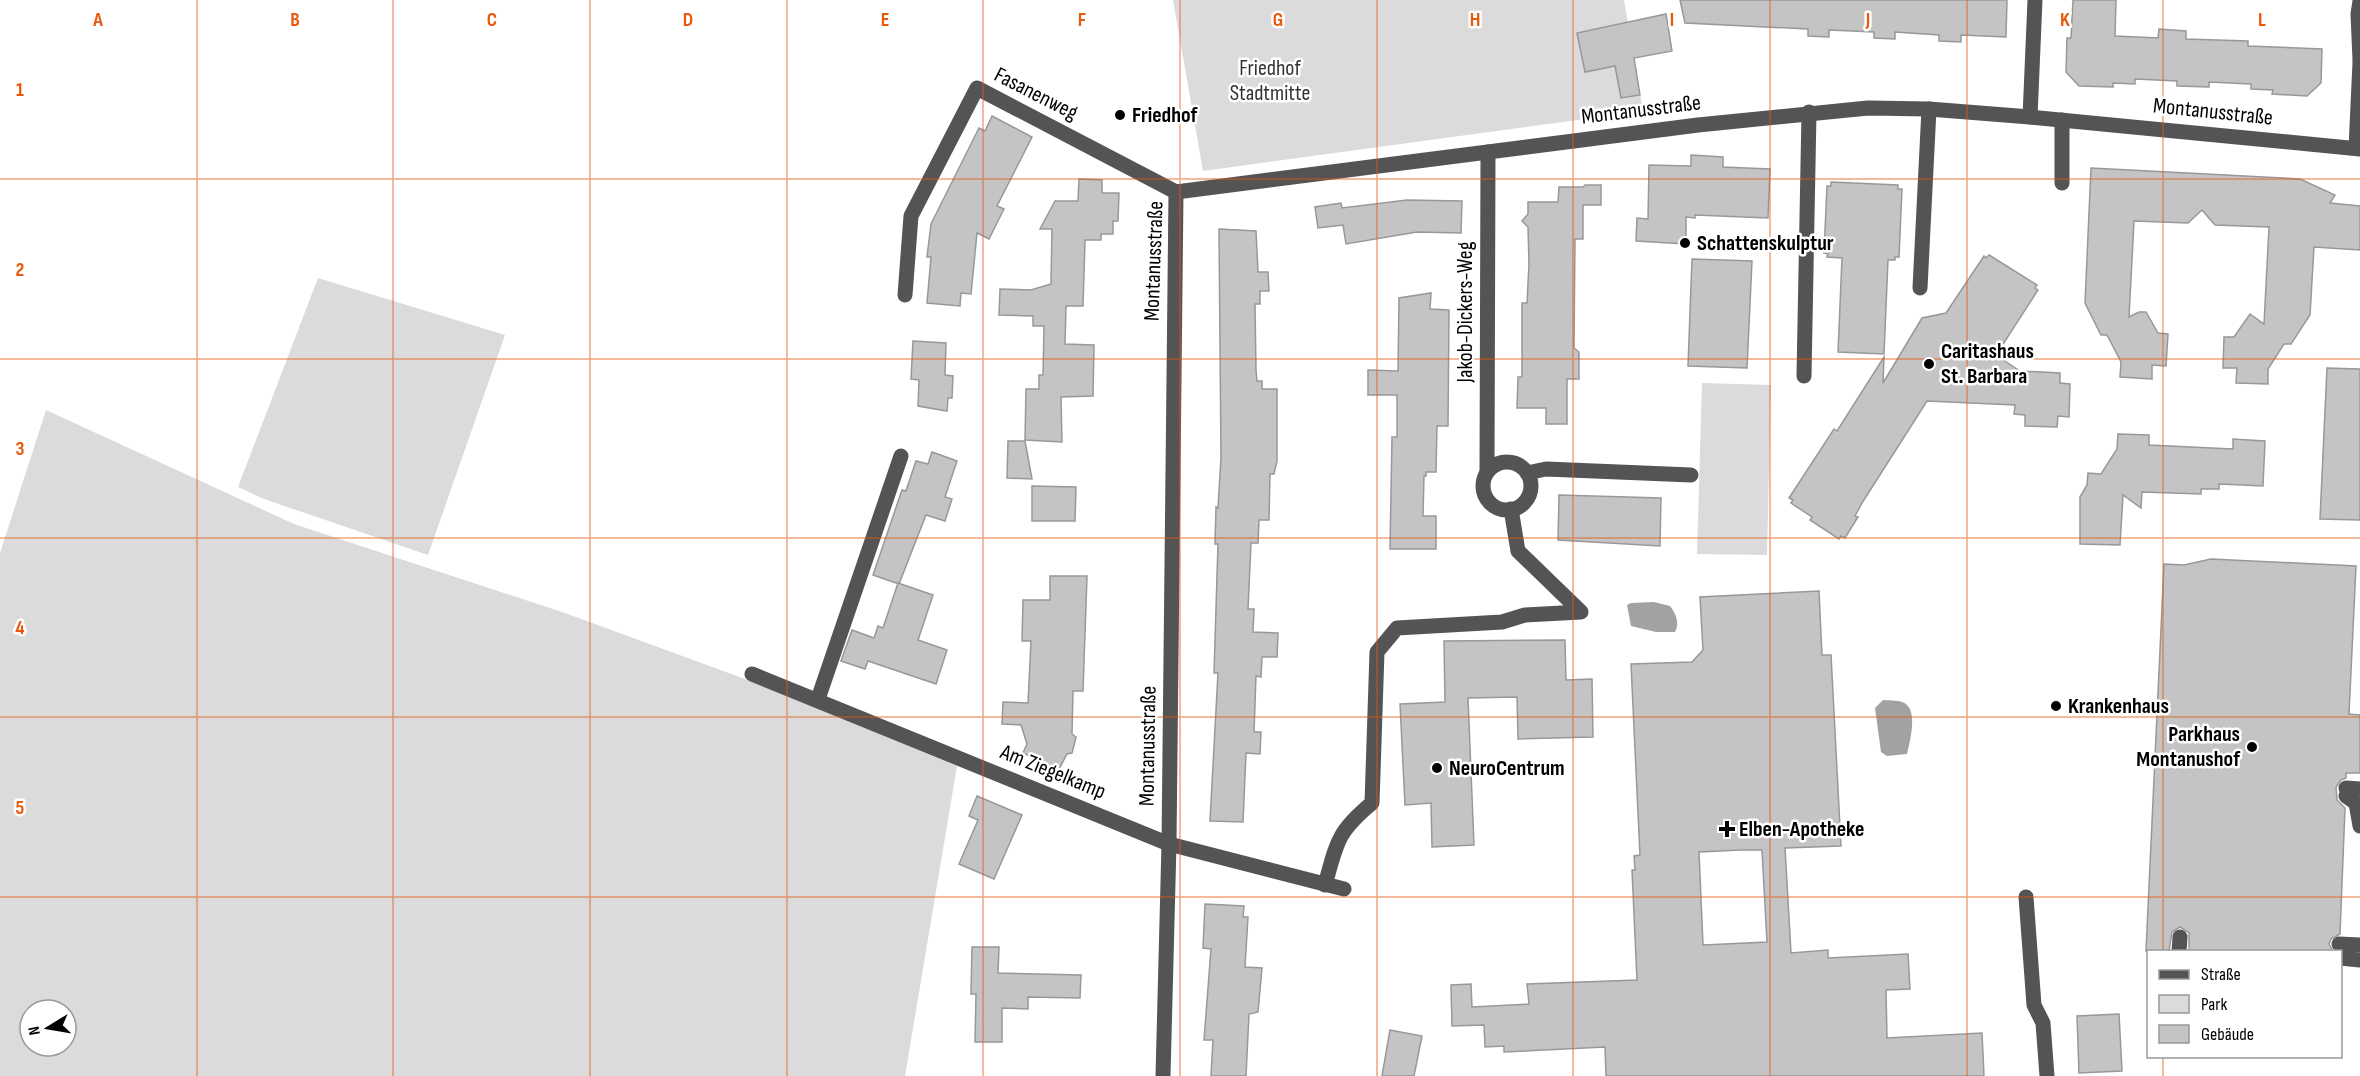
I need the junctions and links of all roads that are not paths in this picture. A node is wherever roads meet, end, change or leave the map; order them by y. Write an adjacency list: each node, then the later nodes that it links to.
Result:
1 (2035, 0): 6 (street)
2 (2360, 1): 3 (street)
3 (2360, 61): 8 (street)
4 (1929, 109): 5 (street, Montanusstraße); 6 (street, Montanusstraße); 12 (street)
5 (1809, 112): 9 (street, Montanusstraße); 14 (street)
6 (2030, 117): 7 (street, Montanusstraße)
7 (2062, 120): 8 (street, Montanusstraße); 10 (street)
8 (2358, 149)
9 (1488, 152): 11 (street, Montanusstraße); 16 (street, Jakob-Dickers-Weg)
10 (2061, 183)
11 (1176, 192): 13 (street, Fasanenweg); 24 (street, Montanusstraße)
12 (1920, 288)
13 (905, 295)
14 (1804, 376)
15 (901, 456): 21 (street)
16 (1487, 472): 17 (street); 19 (street, Jakob-Dickers-Weg)
17 (1527, 473): 18 (street); 19 (street)
18 (1691, 475)
19 (1511, 509): 25 (street)
20 (752, 674): 21 (street, Am Ziegelkamp)
21 (818, 699): 24 (street, Am Ziegelkamp)
22 (2351, 791): 23 (street)
23 (2360, 826)
24 (1169, 844): 25 (street, Am Ziegelkamp); 32 (street, Montanusstraße)
25 (1325, 885): 26 (street, Am Ziegelkamp)
26 (1344, 889)
27 (2026, 897): 33 (street)
28 (2360, 945): 29 (street)
29 (2342, 950)
30 (2342, 952): 31 (street)
31 (2360, 960)
32 (1163, 1076)
33 (2047, 1076)

